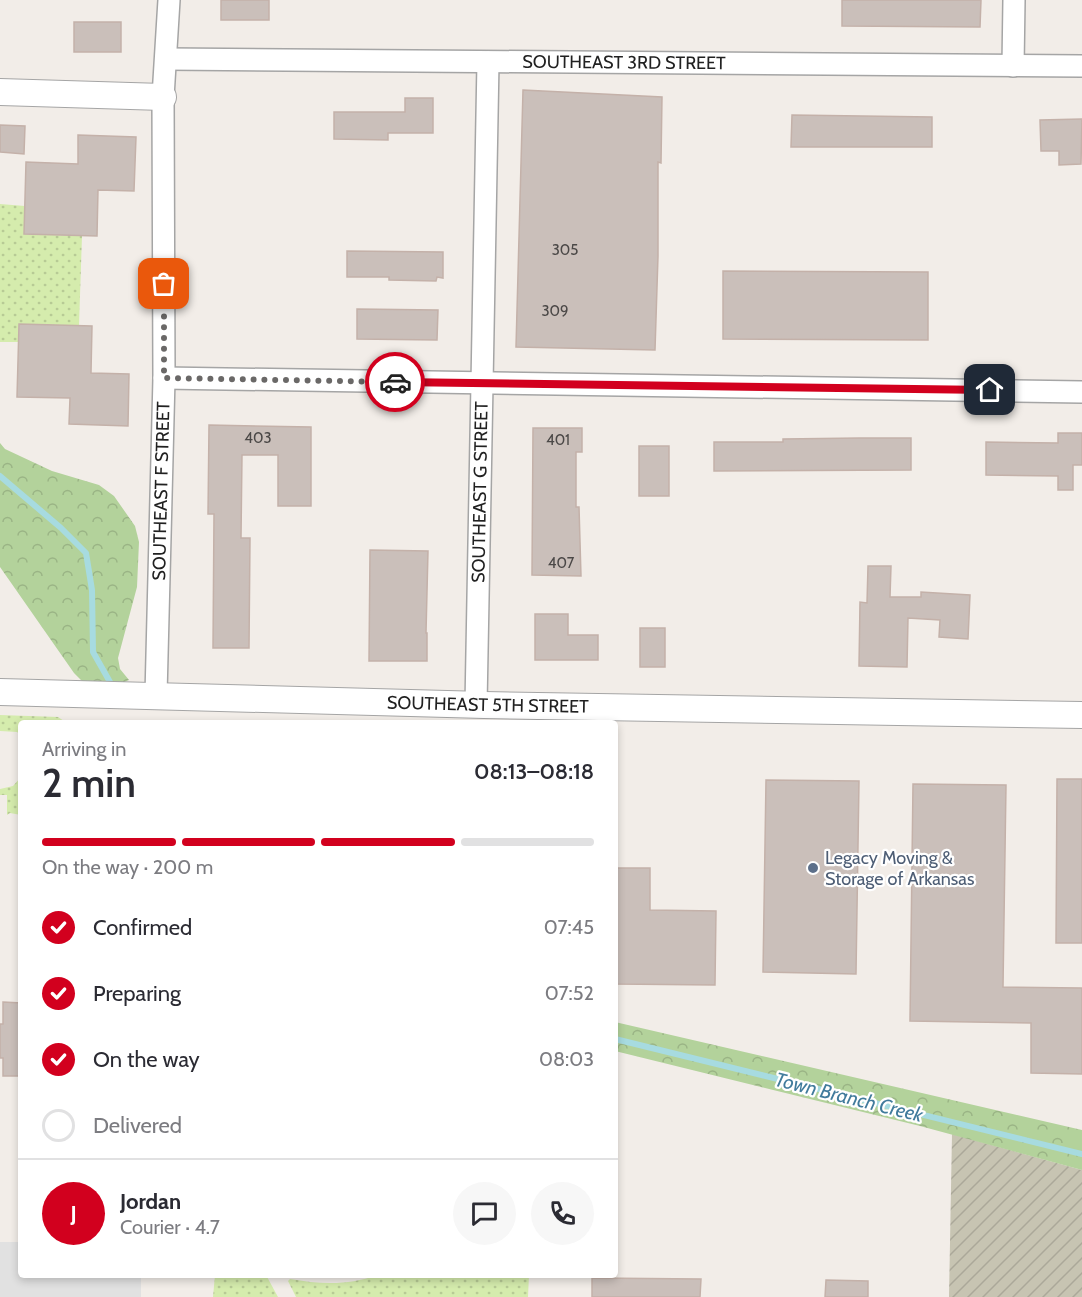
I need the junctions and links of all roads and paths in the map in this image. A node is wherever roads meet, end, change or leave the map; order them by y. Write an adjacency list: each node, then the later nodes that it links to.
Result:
1 (170, 0): 3 (street, SOUTHEAST F STREET)
2 (1014, 0): 5 (street)
3 (166, 59): 4 (street, SOUTHEAST 3RD STREET); 8 (street, SOUTHEAST F STREET)
4 (488, 62): 5 (street, SOUTHEAST 3RD STREET); 10 (street, SOUTHEAST G STREET)
5 (1013, 66): 6 (street, SOUTHEAST 3RD STREET)
6 (1082, 66)
7 (0, 92): 8 (street)
8 (163, 97): 9 (street, SOUTHEAST F STREET)
9 (164, 378): 10 (street); 13 (street, SOUTHEAST F STREET)
10 (482, 383): 11 (street); 14 (street, SOUTHEAST G STREET)
11 (1082, 392)
12 (0, 692): 13 (street, SOUTHEAST 5TH STREET)
13 (156, 695): 14 (street, SOUTHEAST 5TH STREET)
14 (476, 705): 15 (street, SOUTHEAST 5TH STREET)
15 (1082, 715)

